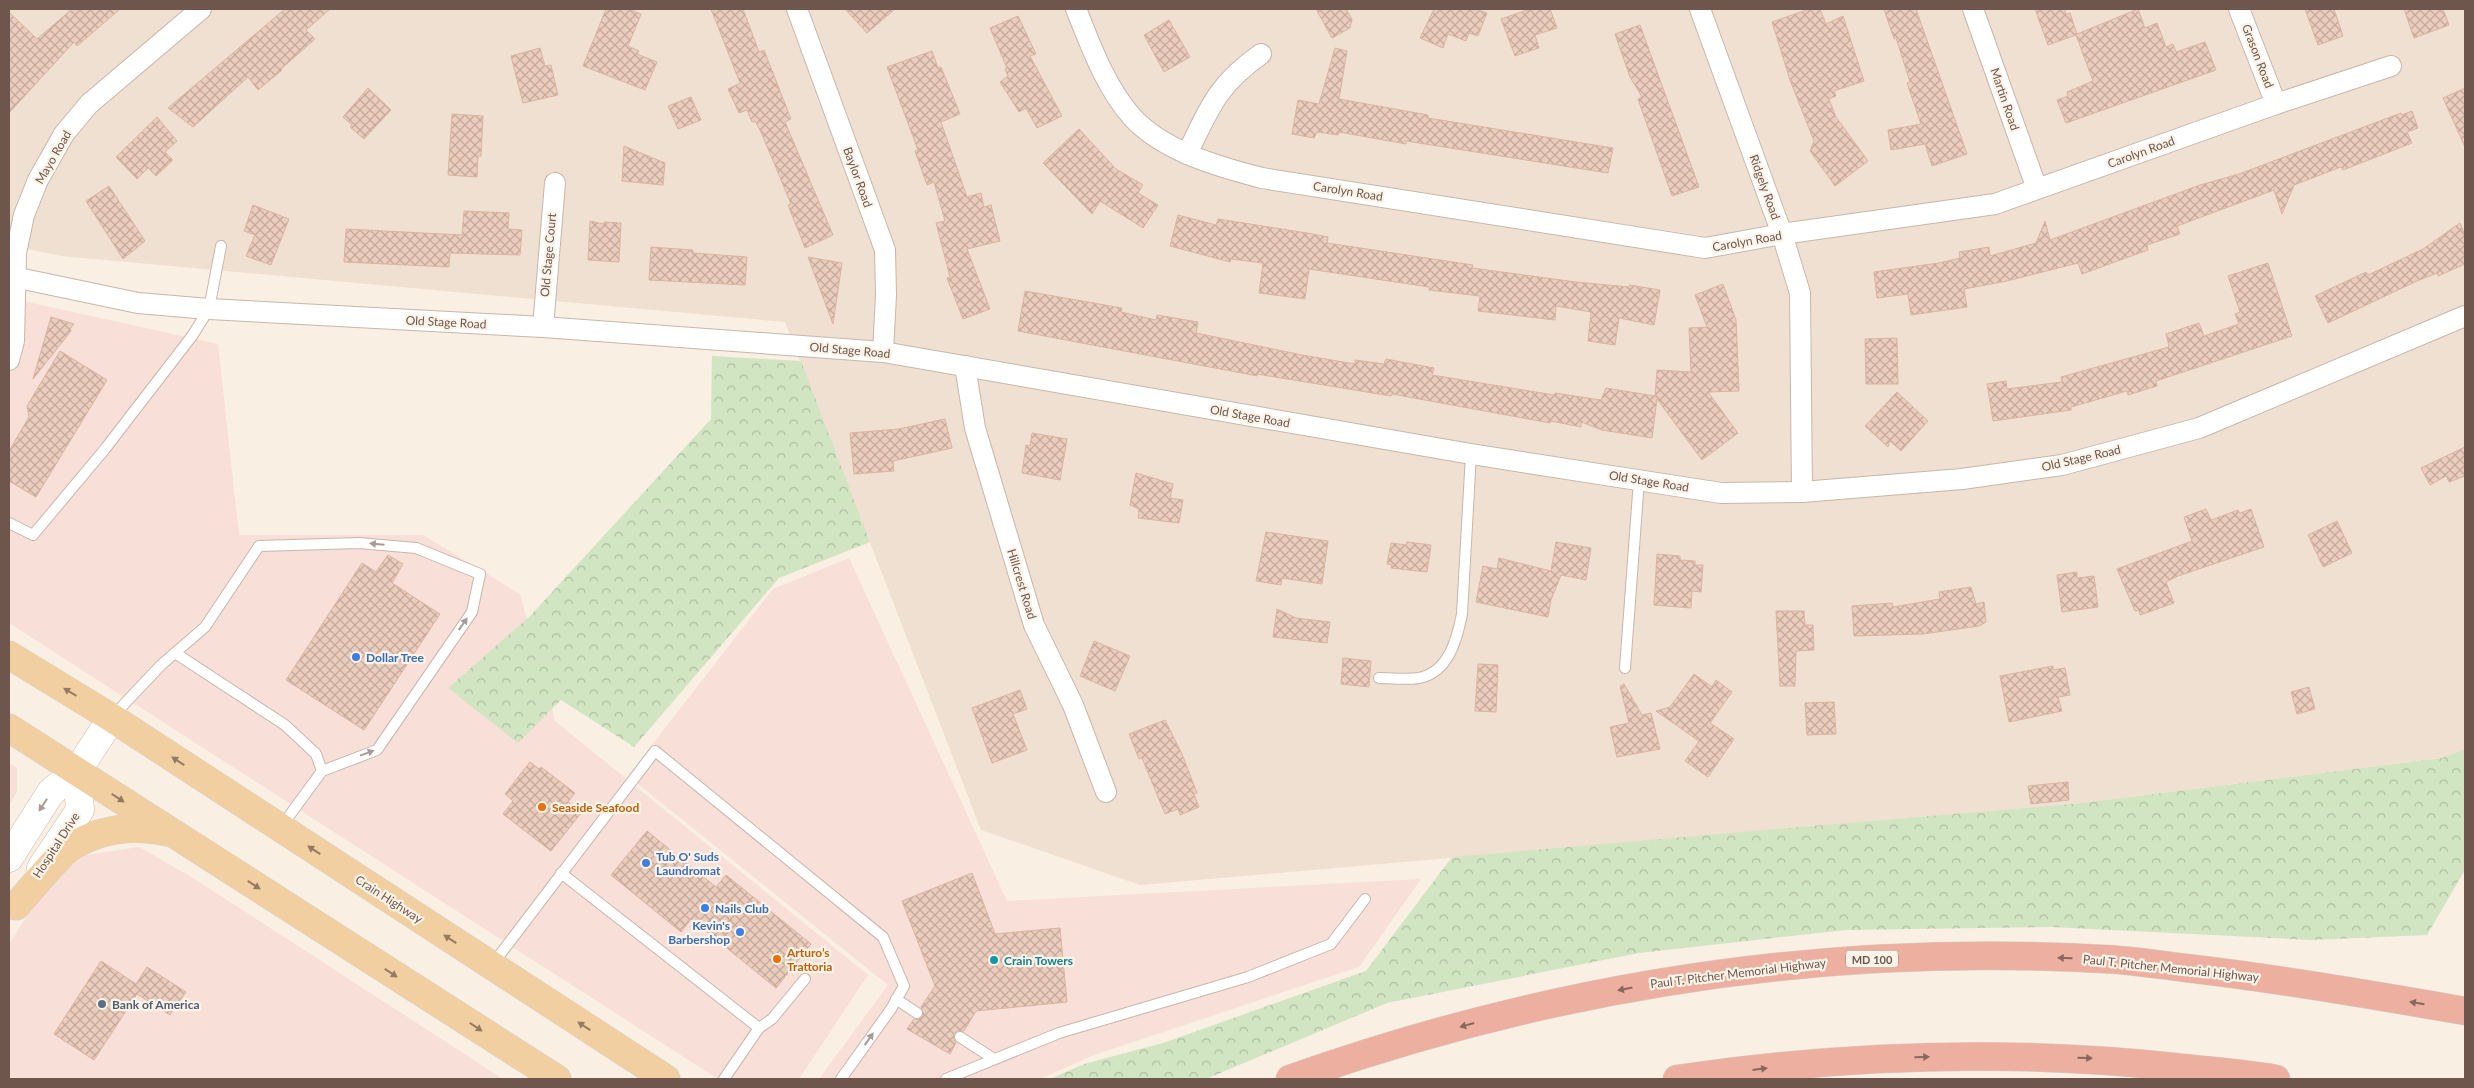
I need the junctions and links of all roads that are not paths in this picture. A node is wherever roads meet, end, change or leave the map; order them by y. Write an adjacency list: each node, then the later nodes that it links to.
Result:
1 (201, 9): 15 (street, Mayo Road)
2 (797, 9): 19 (street, Baylor Road)
3 (1076, 9): 10 (street, Carolyn Road)
4 (1700, 9): 13 (street, Ridgely Road)
5 (1973, 9): 12 (street, Martin Road)
6 (2239, 9): 9 (street, Grason Road)
7 (1260, 54): 10 (street)
8 (2391, 66): 9 (street, Carolyn Road)
9 (2276, 104): 12 (street, Carolyn Road)
10 (1187, 154): 13 (street, Carolyn Road)
11 (555, 183): 18 (street, Old Stage Court)
12 (2037, 189): 13 (street, Carolyn Road)
13 (1782, 234): 24 (street, Ridgely Road)
14 (221, 246): 16 (lane)
15 (12, 277): 16 (street, Old Stage Road); 20 (street, Mayo Road)
16 (209, 309): 18 (street, Old Stage Road); 25 (lane)
17 (2465, 316): 24 (street, Old Stage Road)
18 (543, 326): 19 (street, Old Stage Road)
19 (883, 352): 21 (street, Old Stage Road)
20 (9, 360)
21 (965, 366): 22 (street, Old Stage Road); 34 (street, Hillcrest Road)
22 (1471, 454): 23 (street, Old Stage Road); 29 (lane)
23 (1639, 480): 24 (street, Old Stage Road); 28 (lane)
24 (1802, 492)
25 (9, 523)
26 (175, 653): 30 (lane); 33 (lane); 33 (lane, one-way to 26)
27 (9, 655): 30 (main road, Crain Highway, one-way to 27)
28 (1624, 668)
29 (1379, 678)
30 (112, 718): 32 (street); 35 (main road, Crain Highway, one-way to 30)
31 (9, 728): 32 (main road)
32 (77, 771): 36 (main road, one-way to 36); 37 (street, one-way to 37); 40 (street, Hospital Drive)
33 (322, 771): 35 (lane)
34 (1106, 792)
35 (280, 828): 41 (main road, Crain Highway, one-way to 35)
36 (174, 834): 40 (main road); 49 (main road, one-way to 49)
37 (9, 858)
38 (561, 874): 41 (lane); 43 (lane); 46 (lane)
39 (1365, 899): 48 (lane)
40 (12, 906)
41 (491, 965): 50 (main road, Crain Highway, one-way to 41)
42 (805, 979): 46 (lane)
43 (896, 999): 45 (lane); 52 (lane, one-way to 43)
44 (2465, 1011): 54 (highway, Paul T. Pitcher Memorial Highway / MD 100, one-way to 54)
45 (918, 1013)
46 (759, 1028): 51 (lane)
47 (960, 1038): 48 (lane)
48 (994, 1060): 53 (lane)
49 (557, 1079)
50 (666, 1079)
51 (724, 1079)
52 (841, 1079)
53 (946, 1079)
54 (1290, 1079)
55 (1677, 1079): 56 (highway, one-way to 56)
56 (2276, 1079)

